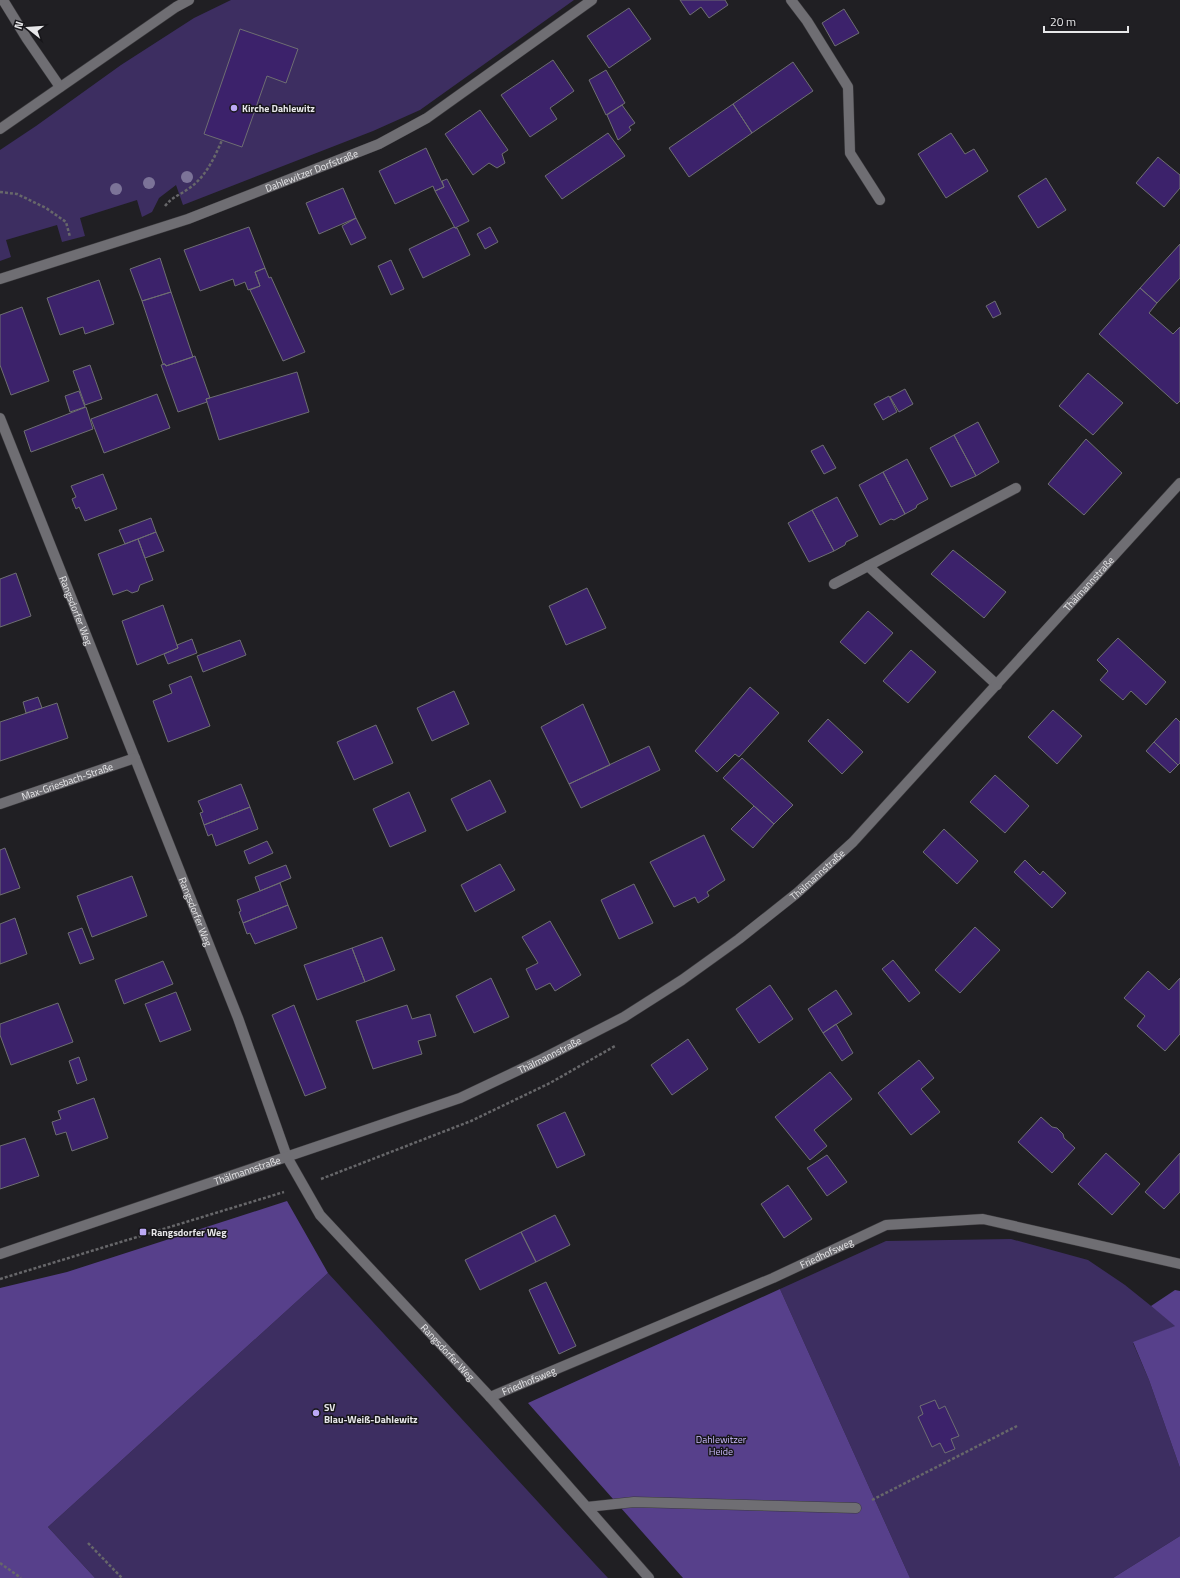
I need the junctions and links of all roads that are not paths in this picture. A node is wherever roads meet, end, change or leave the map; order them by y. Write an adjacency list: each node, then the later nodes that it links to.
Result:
1 (2, 0): 5 (street)
2 (189, 0): 5 (street)
3 (592, 0): 8 (street, Dahlewitzer Dorfstraße)
4 (791, 0): 7 (street)
5 (60, 87): 6 (street)
6 (0, 129)
7 (880, 200)
8 (0, 279)
9 (0, 418): 15 (street, Rangsdorfer Weg)
10 (1180, 483): 14 (street, Thälmannstraße)
11 (1016, 488): 12 (street)
12 (868, 566): 13 (street); 14 (street)
13 (834, 584)
14 (997, 685): 17 (street, Thälmannstraße)
15 (135, 758): 16 (street, Max-Griesbach-Straße); 17 (street, Rangsdorfer Weg)
16 (0, 804)
17 (288, 1157): 18 (street, Thälmannstraße); 20 (street, Rangsdorfer Weg)
18 (0, 1254)
19 (1180, 1264): 20 (street, Friedhofsweg)
20 (490, 1396): 21 (street, Rangsdorfer Weg)
21 (587, 1507): 22 (street); 23 (street, Rangsdorfer Weg)
22 (856, 1508)
23 (649, 1578)

